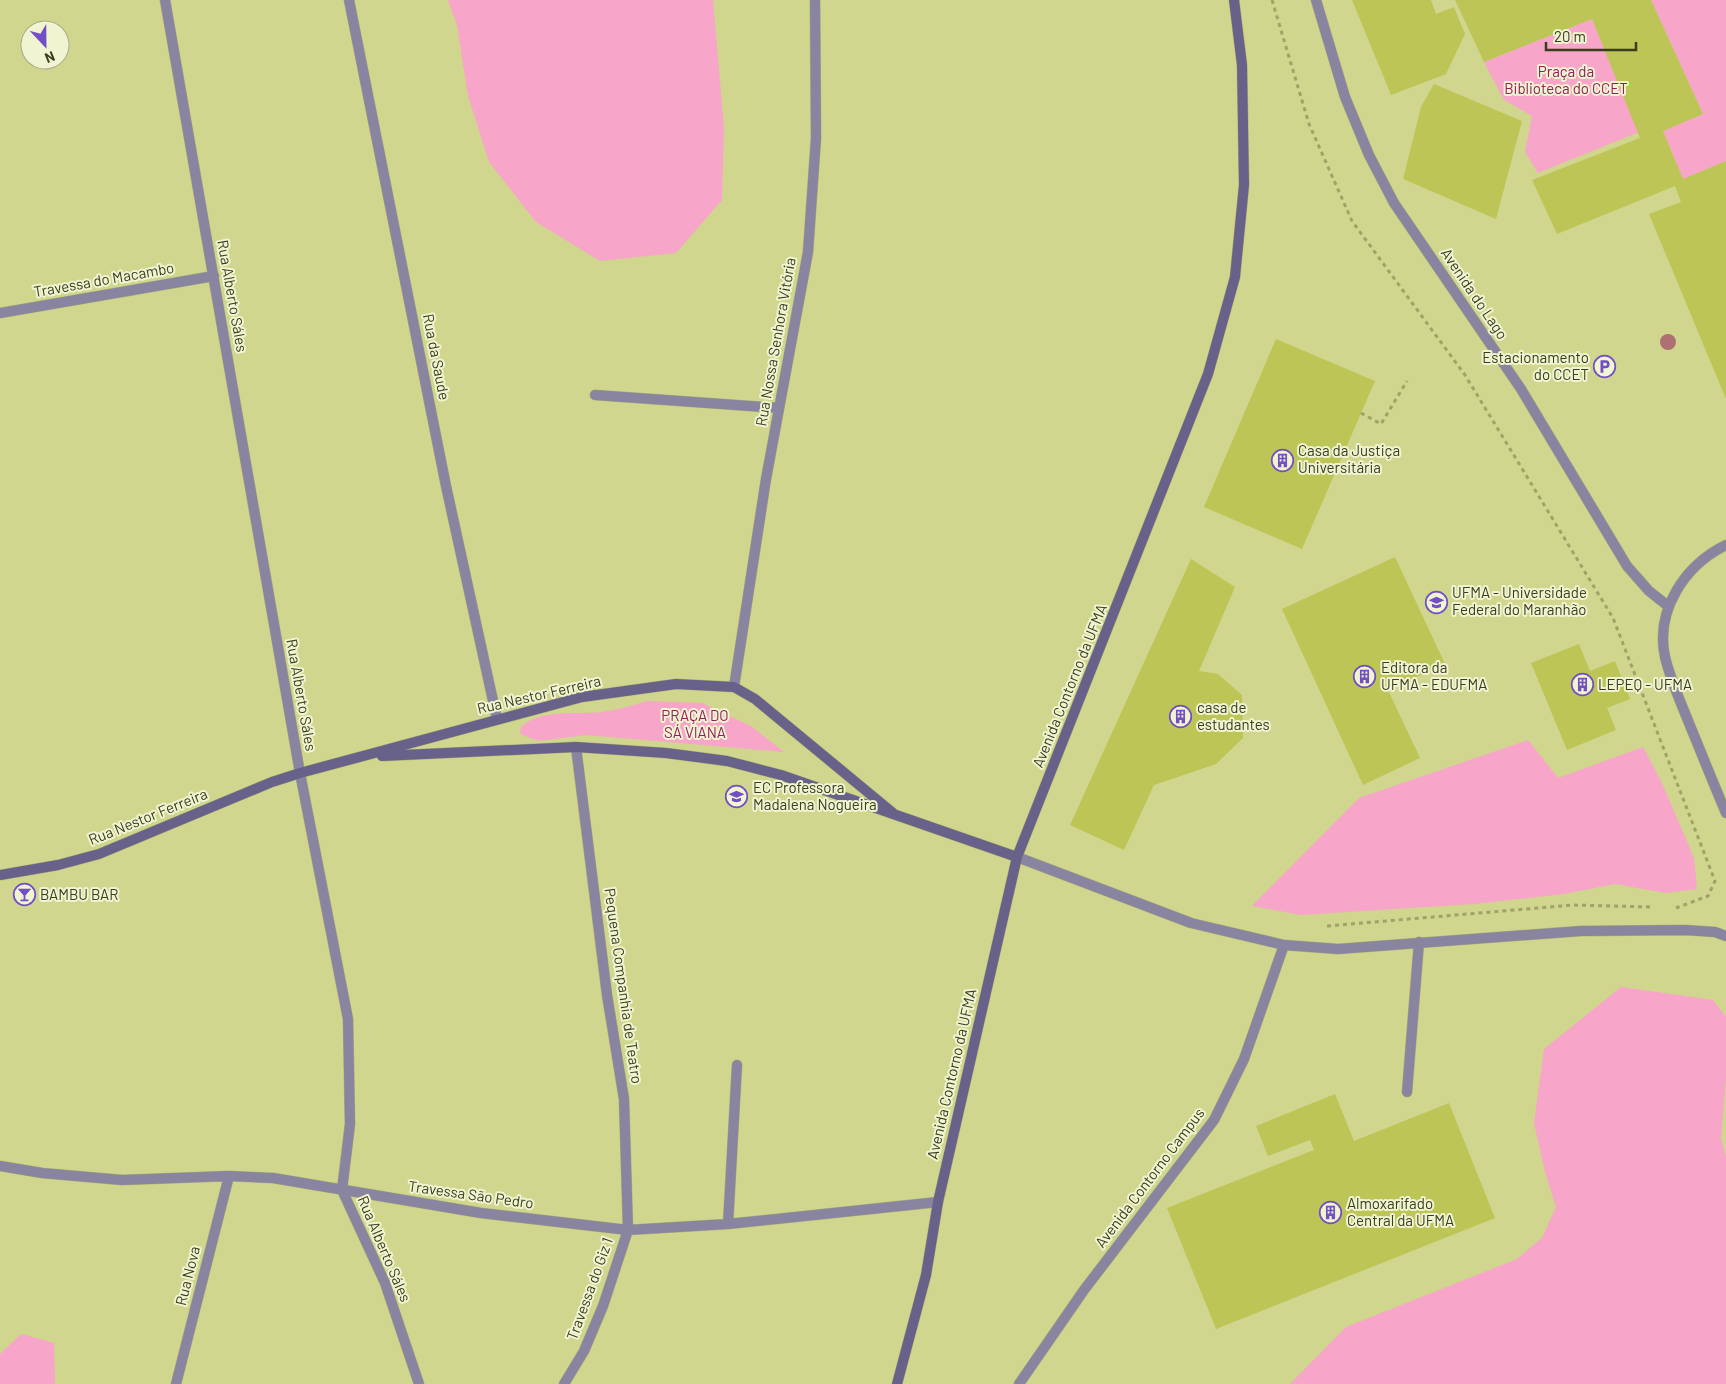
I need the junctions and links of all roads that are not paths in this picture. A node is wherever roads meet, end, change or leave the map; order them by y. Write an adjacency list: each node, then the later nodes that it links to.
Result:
1 (165, 0): 6 (street, Rua Alberto Sáles)
2 (349, 0): 13 (street, Rua da Saude)
3 (815, 0): 9 (street, Rua Nossa Senhora Vitória)
4 (1234, 0): 19 (street, Avenida Contorno da UFMA)
5 (1316, 0): 11 (street, Avenida do Lago)
6 (214, 276): 7 (street, Travessa do Macambo); 16 (street, Rua Alberto Sáles)
7 (0, 313)
8 (595, 395): 9 (street)
9 (779, 408): 12 (street, Rua Nossa Senhora Vitória)
10 (1726, 545): 11 (street)
11 (1668, 606): 18 (street)
12 (734, 688): 13 (street, Rua Nestor Ferreira); 17 (street, Rua Nestor Ferreira)
13 (497, 719): 15 (street, Rua Nestor Ferreira)
14 (576, 747): 15 (street, Rua Nestor Ferreira); 17 (street, Rua Nestor Ferreira); 31 (street, Pequena Companhia de Teatro)
15 (361, 758): 16 (street, Rua Nestor Ferreira)
16 (300, 773): 20 (street, Rua Nestor Ferreira); 28 (street, Rua Alberto Sáles)
17 (893, 813): 19 (street, Rua Nestor Ferreira)
18 (1726, 813)
19 (1017, 857): 23 (street); 29 (street, Avenida Contorno da UFMA)
20 (0, 875)
21 (1726, 936): 22 (street)
22 (1419, 942): 23 (street); 25 (street)
23 (1284, 946): 36 (street, Avenida Contorno Campus)
24 (736, 1065): 30 (street)
25 (1408, 1092)
26 (0, 1166): 27 (street, Travessa São Pedro)
27 (229, 1176): 28 (street, Travessa São Pedro); 32 (street, Rua Nova)
28 (342, 1190): 31 (street, Travessa São Pedro); 33 (street, Rua Alberto Sáles)
29 (938, 1202): 30 (street, Travessa São Pedro); 35 (street, Avenida Contorno da UFMA)
30 (728, 1224): 31 (street, Travessa São Pedro)
31 (628, 1230): 34 (street, Travessa do Giz 1)
32 (176, 1384)
33 (419, 1384)
34 (564, 1384)
35 (897, 1384)
36 (1019, 1384)

